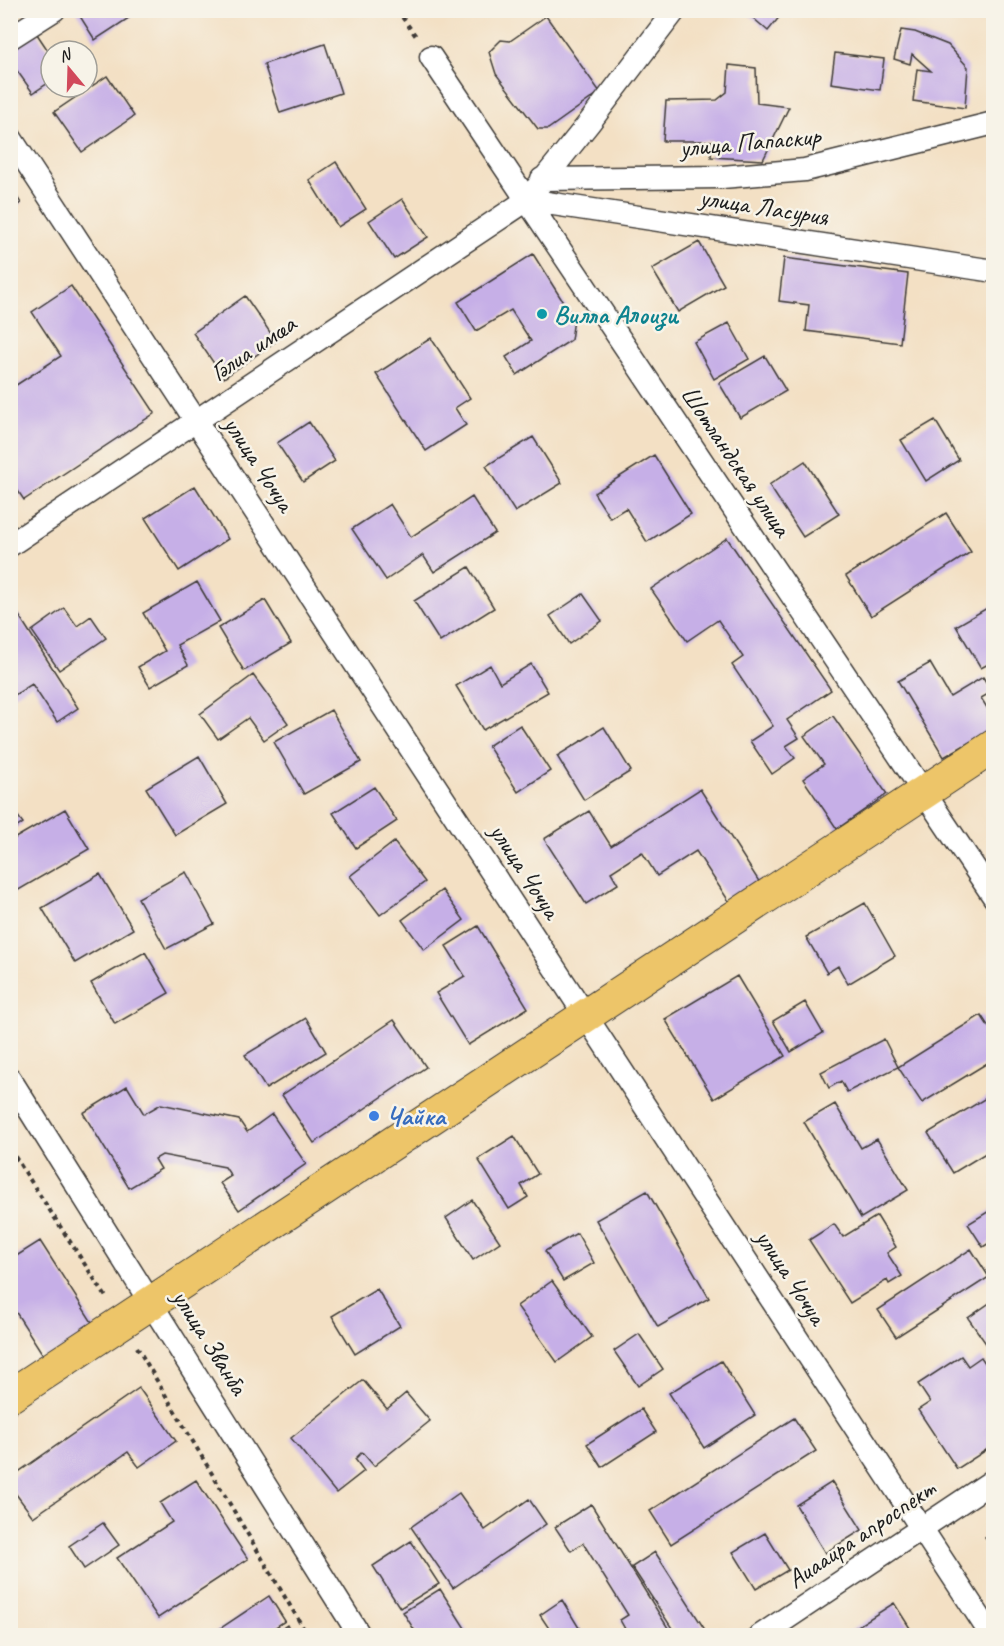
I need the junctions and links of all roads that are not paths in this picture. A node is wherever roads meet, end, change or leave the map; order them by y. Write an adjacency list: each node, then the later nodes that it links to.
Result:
1 (54, 10): 3 (street)
2 (675, 10): 7 (street, Гәлиа имҩа)
3 (10, 38)
4 (431, 57): 8 (street, Шотландская улица)
5 (993, 123): 7 (street, улица Папаскир)
6 (10, 137): 10 (street, улица Чочуа)
7 (542, 179): 8 (street, Гәлиа имҩа)
8 (526, 200): 9 (street, улица Ласурия); 10 (street, Гәлиа имҩа); 13 (street, Шотландская улица)
9 (993, 271)
10 (196, 420): 11 (street, Гәлиа имҩа); 15 (street, улица Чочуа)
11 (10, 545)
12 (993, 746): 13 (highway)
13 (924, 793): 14 (street, Шотландская улица); 15 (highway)
14 (993, 897)
15 (586, 1016): 17 (highway); 20 (street, улица Чочуа)
16 (10, 1079): 17 (street, улица Званба)
17 (151, 1303): 18 (highway); 21 (street, улица Званба)
18 (10, 1396)
19 (993, 1480): 20 (street, Аиааира апроспект)
20 (921, 1528): 22 (street, Аиааира апроспект); 23 (street, улица Чочуа)
21 (360, 1635)
22 (760, 1635)
23 (992, 1635)

